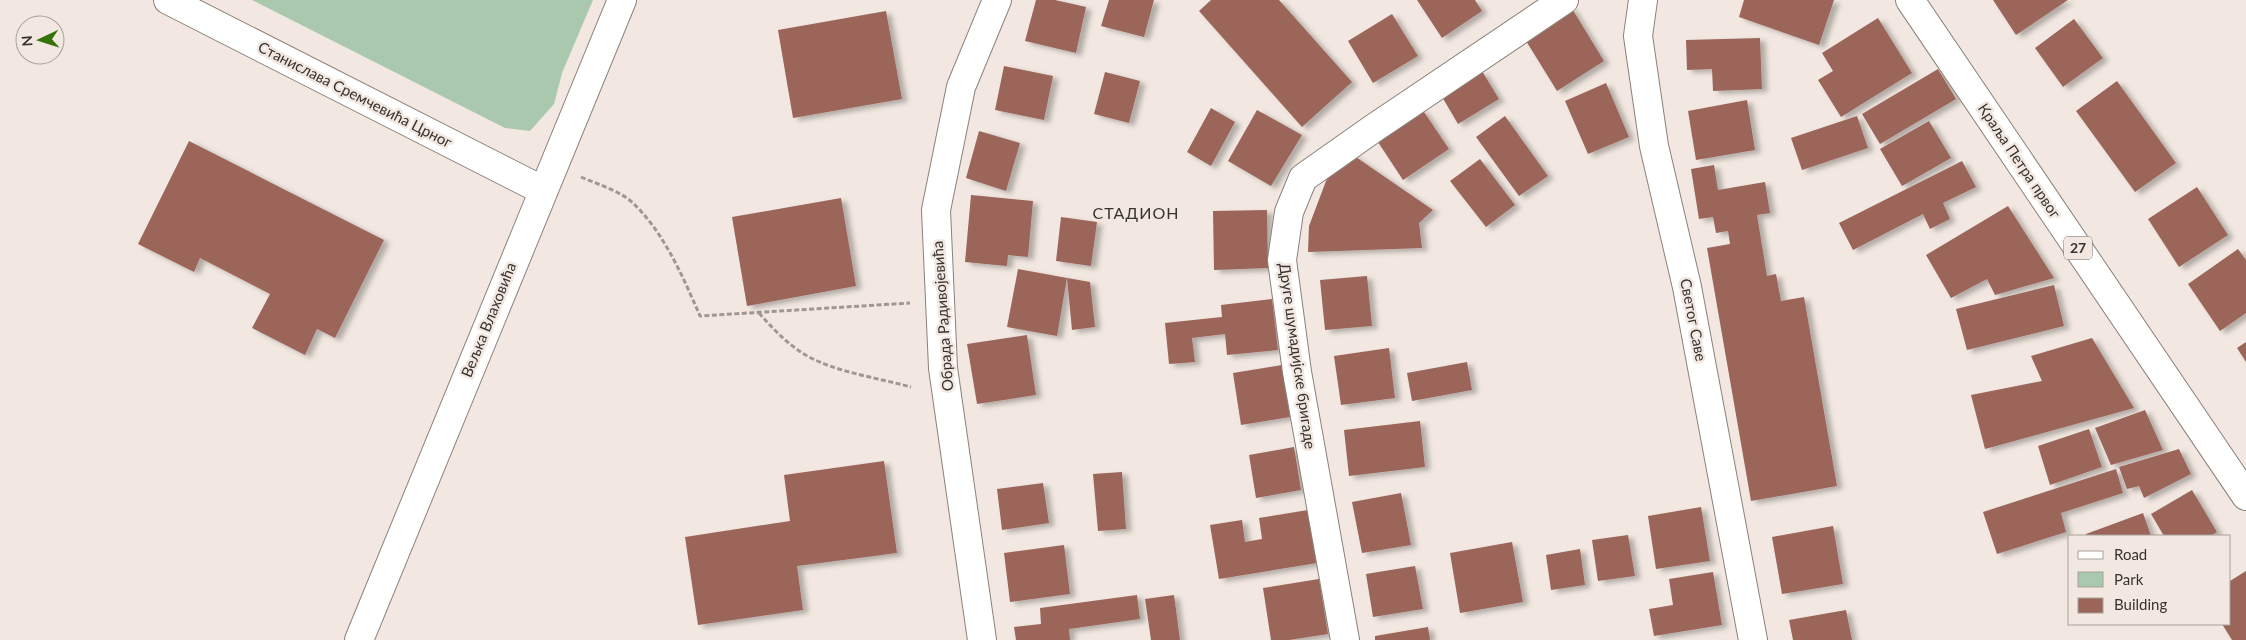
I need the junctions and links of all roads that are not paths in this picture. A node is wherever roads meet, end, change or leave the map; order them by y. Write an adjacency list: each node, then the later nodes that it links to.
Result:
1 (168, 0): 7 (street, Станислава Сремчевића Црног)
2 (622, 0): 7 (street, Вељка Влаховића)
3 (998, 0): 10 (street, Обрада Радивојевића)
4 (1564, 0): 11 (street, Друге шумадијске бригаде)
5 (1644, 0): 12 (street, Светог Саве)
6 (1910, 0): 8 (street, Краља Петра првог / 27)
7 (542, 190): 9 (street, Вељка Влаховића)
8 (2246, 496)
9 (359, 640)
10 (982, 640)
11 (1345, 640)
12 (1753, 640)

